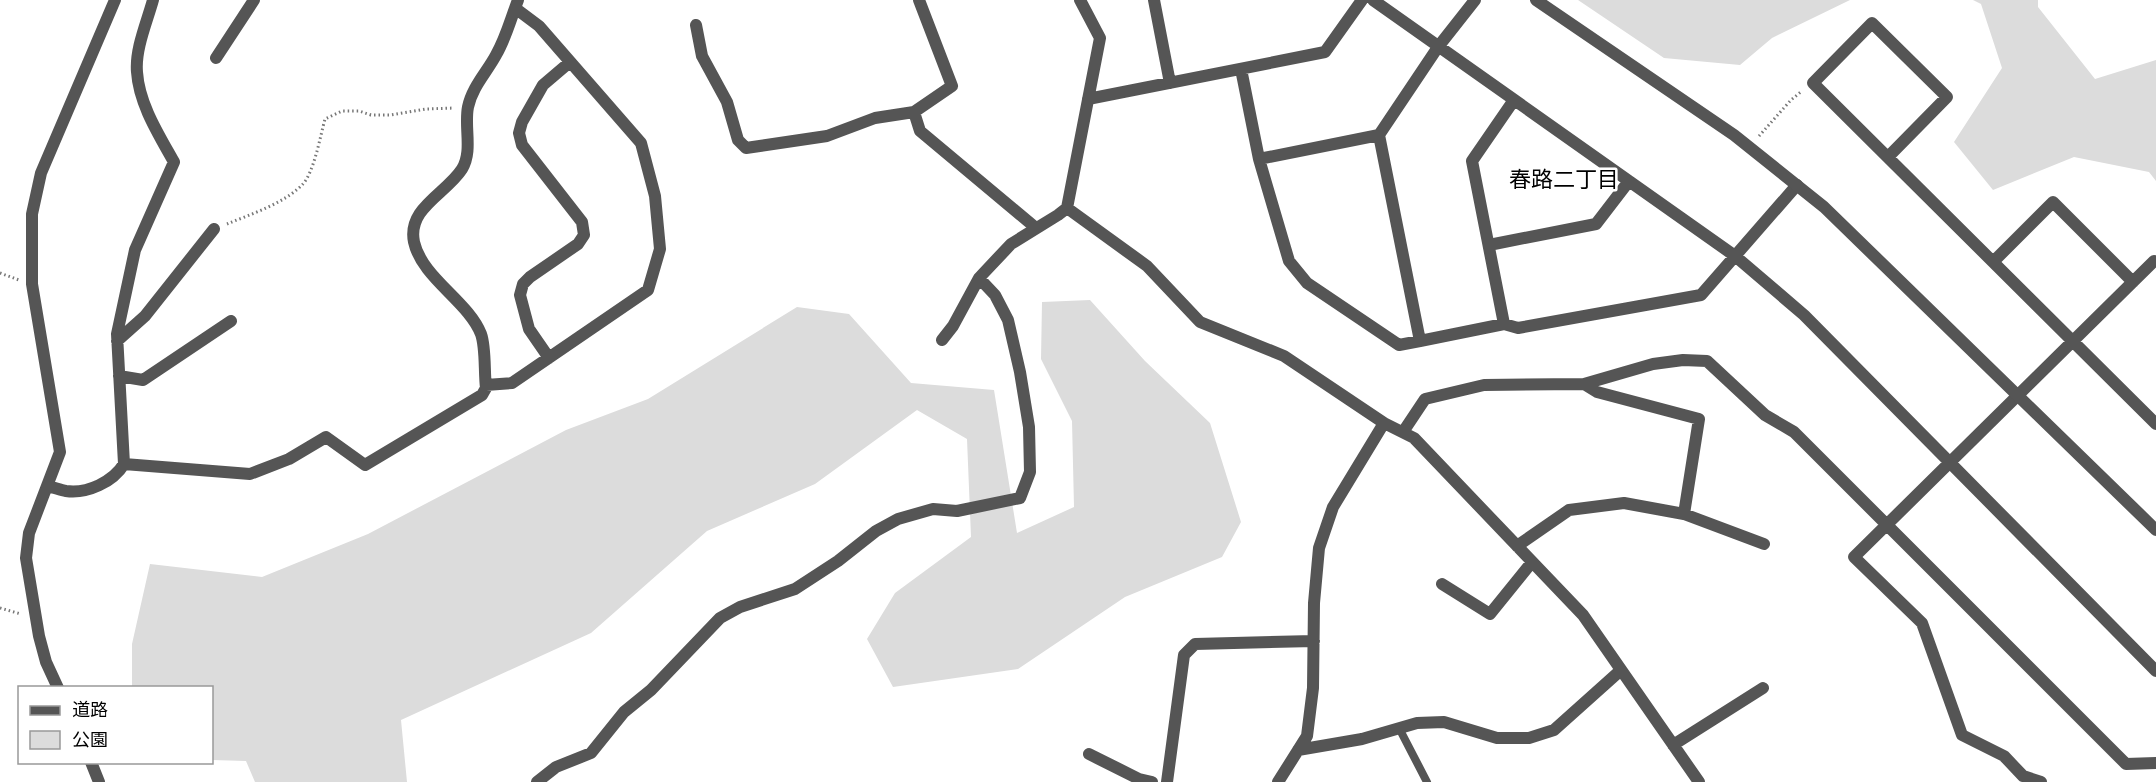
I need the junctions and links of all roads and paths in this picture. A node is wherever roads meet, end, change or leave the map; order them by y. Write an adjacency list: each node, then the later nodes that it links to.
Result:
1 (115, 0): 54 (street)
2 (153, 0): 41 (street)
3 (254, 0): 14 (street)
4 (919, 0): 22 (street)
5 (1080, 0): 19 (street)
6 (1154, 0): 17 (street)
7 (1362, 0): 16 (street)
8 (1373, 0): 13 (street)
9 (1475, 0): 13 (street)
10 (1536, 0): 24 (street)
11 (517, 4): 15 (street); 21 (street)
12 (696, 25): 22 (street)
13 (1438, 46): 20 (street); 23 (street)
14 (216, 58)
15 (570, 62): 44 (street); 44 (street)
16 (1241, 69): 17 (street); 26 (street)
17 (1170, 83): 19 (street)
18 (1813, 83): 24 (path); 25 (street); 25 (street)
19 (1088, 99): 29 (street)
20 (1514, 100): 27 (street); 32 (street)
21 (468, 108): 31 (path); 47 (street)
22 (914, 112): 30 (street)
23 (1379, 135): 26 (street); 42 (street)
24 (1750, 146): 28 (street)
25 (1888, 157): 35 (street)
26 (1259, 159): 42 (street)
27 (1629, 181): 32 (street); 33 (street)
28 (1797, 185): 33 (street); 48 (street)
29 (1066, 208): 30 (street); 49 (street)
30 (1036, 228): 36 (street)
31 (214, 229): 41 (street)
32 (1489, 245): 39 (street)
33 (1735, 256): 39 (street); 52 (street)
34 (2154, 261): 37 (street)
35 (1993, 262): 37 (street); 43 (street)
36 (979, 278): 40 (street); 76 (street)
37 (2133, 282): 43 (street)
38 (231, 321): 45 (street)
39 (1504, 324): 42 (street)
40 (942, 340)
41 (117, 341): 45 (street)
42 (1420, 341)
43 (2073, 341): 48 (street); 50 (street)
44 (549, 358): 47 (street)
45 (119, 376): 53 (street)
46 (1584, 384): 51 (street); 55 (street); 56 (street)
47 (486, 385): 53 (street)
48 (2017, 396): 52 (street); 57 (street)
49 (1384, 423): 51 (street); 64 (street)
50 (2156, 424)
51 (1403, 432): 59 (street)
52 (1950, 462): 56 (street); 66 (street)
53 (124, 464): 54 (street)
54 (47, 486): 63 (street)
55 (1684, 514): 58 (street); 59 (street)
56 (1887, 525): 73 (street); 82 (street)
57 (2156, 530)
58 (1764, 544)
59 (1517, 546): 60 (street)
60 (1532, 561): 61 (street); 65 (street)
61 (1442, 584)
62 (0, 608): 63 (path)
63 (36, 619): 67 (street)
64 (1314, 641): 71 (street); 78 (street)
65 (1621, 670): 69 (street); 70 (street)
66 (2156, 671)
67 (58, 686)
68 (1763, 688): 70 (street)
69 (1399, 728): 71 (street); 80 (lane)
70 (1673, 745): 81 (street)
71 (1298, 750): 79 (street)
72 (1089, 754): 77 (street)
73 (2156, 763)
74 (92, 764): 75 (street)
75 (101, 782)
76 (537, 782)
77 (1152, 782)
78 (1167, 782)
79 (1278, 782)
80 (1427, 782)
81 (1699, 782)
82 (2041, 782)

